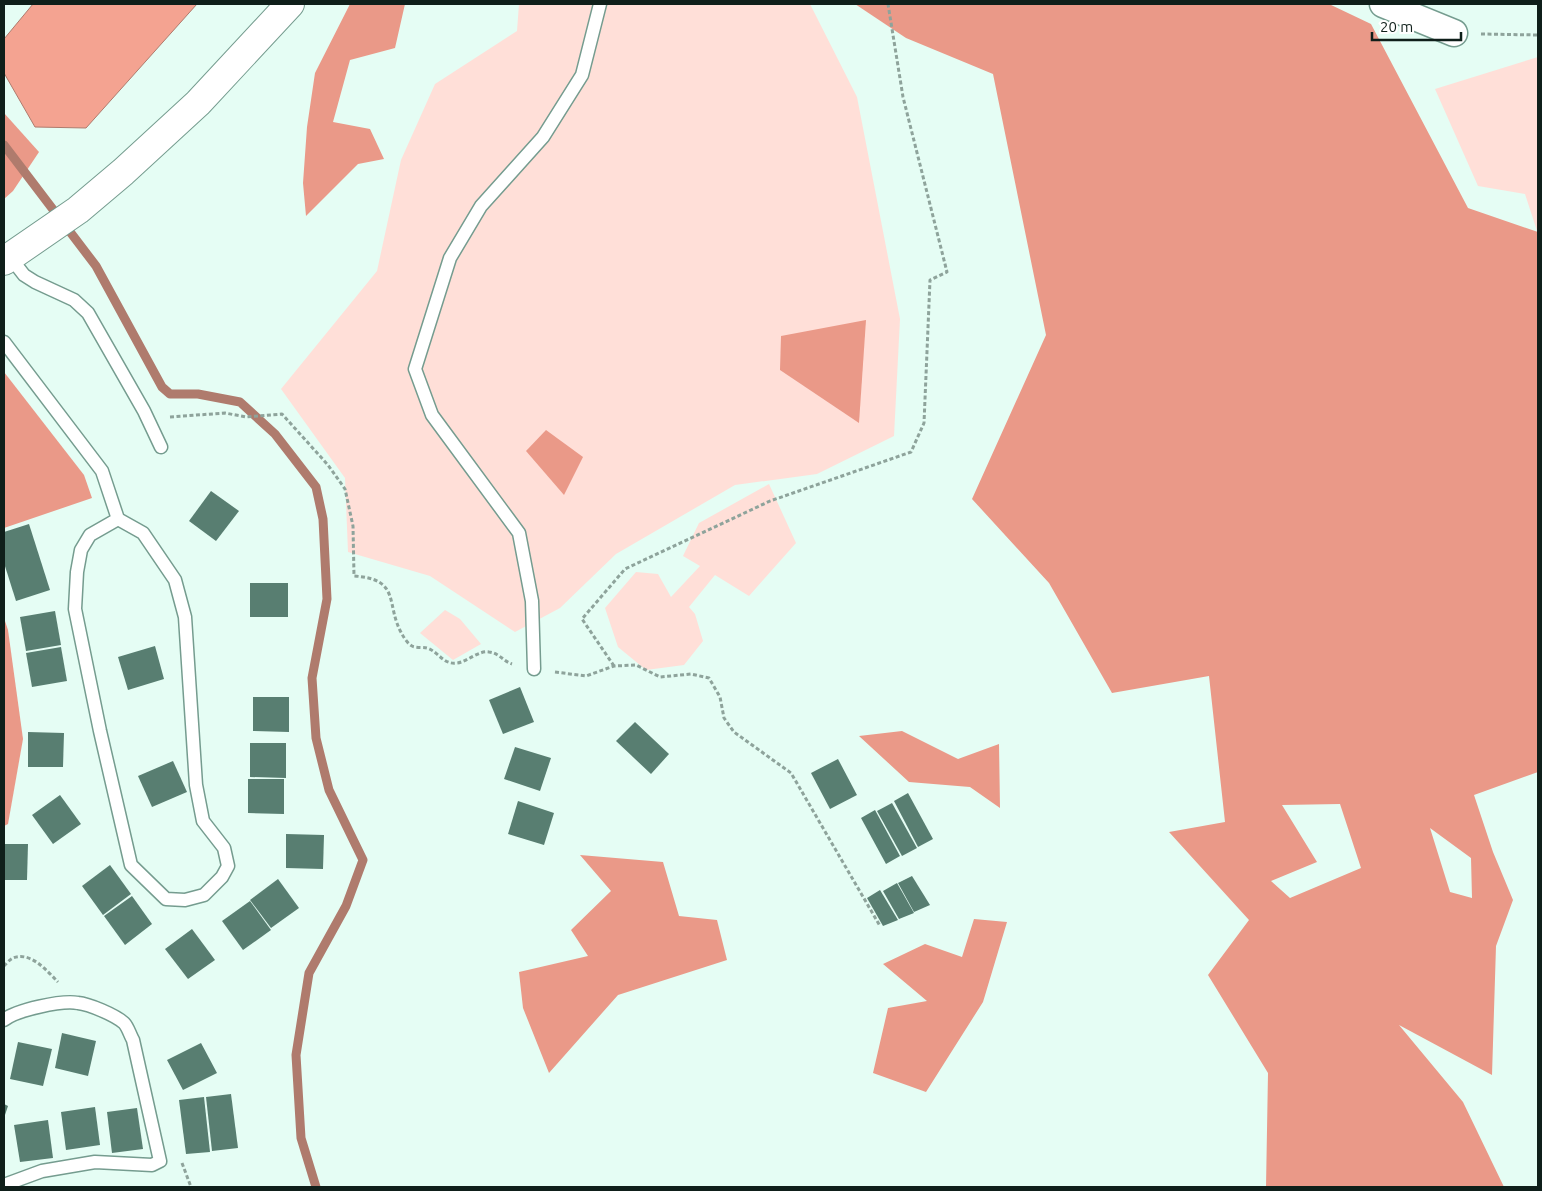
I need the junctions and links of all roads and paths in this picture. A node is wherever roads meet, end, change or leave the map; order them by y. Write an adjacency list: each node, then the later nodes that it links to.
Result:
1 (290, 4): 7 (main road)
2 (600, 4): 13 (lane)
3 (888, 4): 12 (path)
4 (1383, 4): 5 (street)
5 (1454, 33): 6 (path)
6 (1538, 35)
7 (7, 259): 9 (lane)
8 (4, 342): 11 (lane)
9 (144, 411): 10 (lane); 13 (path)
10 (161, 447)
11 (118, 519): 11 (lane)
12 (614, 666): 13 (path); 14 (path)
13 (534, 668)
14 (880, 926)
15 (4, 966): 16 (path)
16 (77, 1002): 17 (lane); 18 (lane)
17 (4, 1020)
18 (4, 1184)

